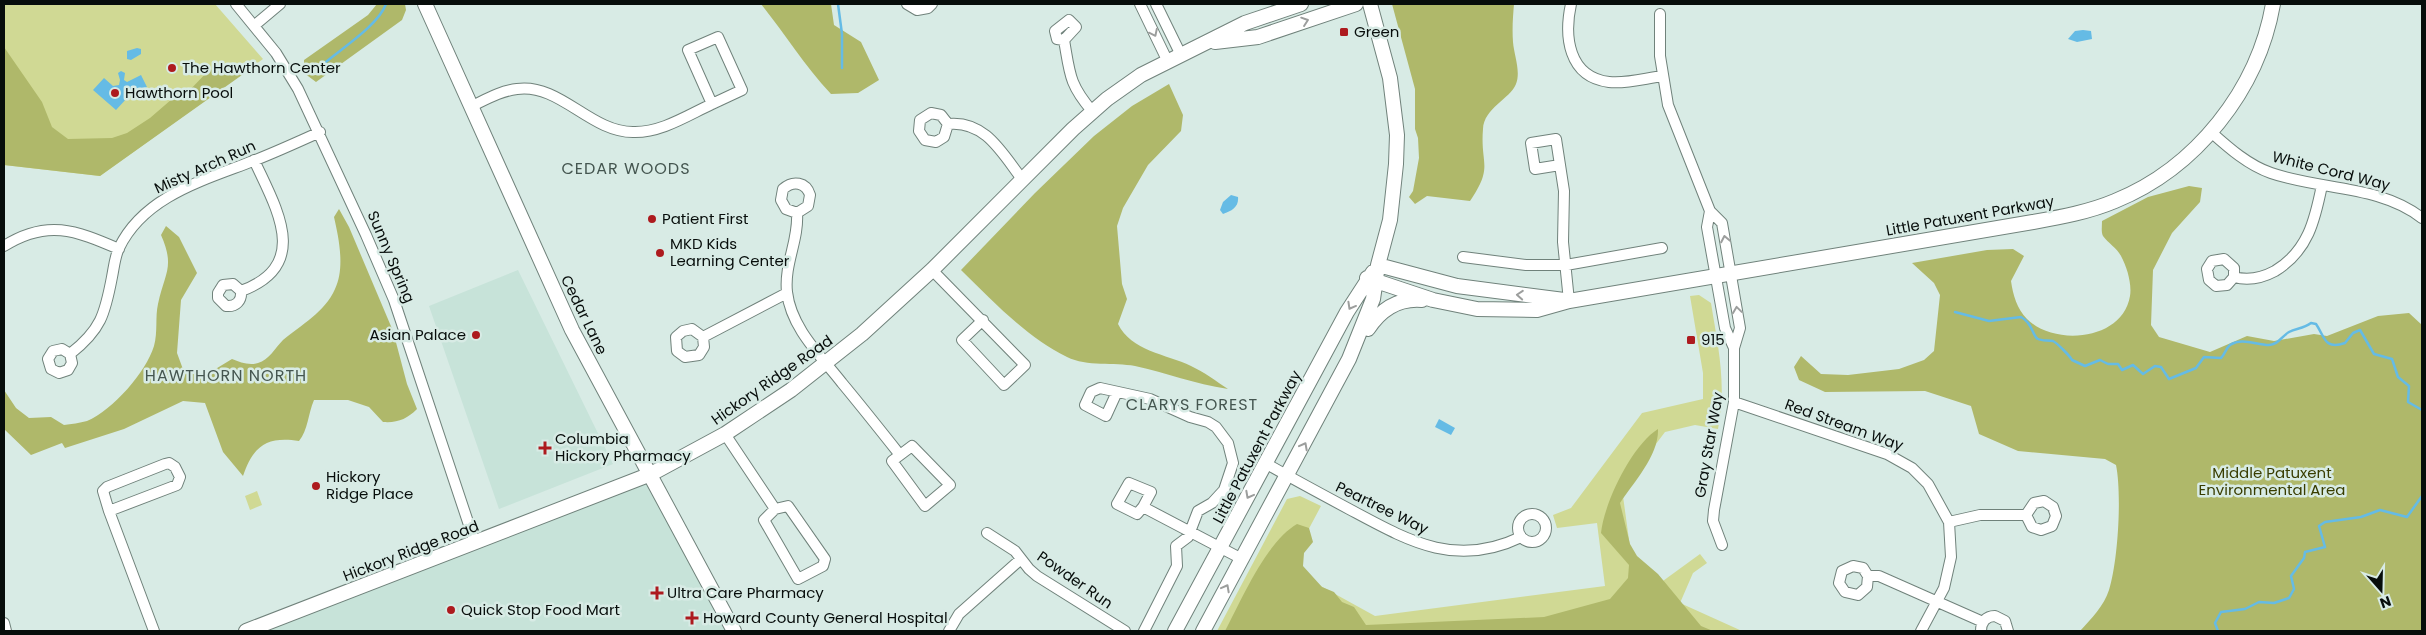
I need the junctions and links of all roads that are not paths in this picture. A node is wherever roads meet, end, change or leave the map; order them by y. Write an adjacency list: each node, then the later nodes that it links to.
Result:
1 (236, 4): 14 (street, Sunny Spring)
2 (280, 4): 14 (street)
3 (425, 4): 21 (street, Cedar Lane)
4 (907, 4): 5 (street)
5 (932, 4)
6 (1140, 4): 18 (street, one-way to 18)
7 (1156, 4): 17 (street)
8 (1356, 4): 16 (street, Hickory Ridge Road, one-way to 8)
9 (1370, 4): 37 (street, Little Patuxent Parkway)
10 (1571, 4): 19 (street)
11 (2273, 4): 25 (street, Little Patuxent Parkway)
12 (1297, 5): 16 (street, Hickory Ridge Road)
13 (1660, 14): 19 (street, Gray Star Way)
14 (255, 25): 24 (street, Sunny Spring)
15 (1064, 40): 22 (street)
16 (1209, 42): 17 (street, Hickory Ridge Road)
17 (1181, 55): 18 (street, Hickory Ridge Road)
18 (1168, 62): 22 (street, Hickory Ridge Road)
19 (1663, 76): 30 (street, Gray Star Way)
20 (712, 104): 20 (street); 21 (street)
21 (470, 107): 59 (street, Cedar Lane)
22 (1092, 112): 28 (street, Hickory Ridge Road)
23 (948, 124): 28 (street)
24 (320, 132): 26 (street, Misty Arch Run); 69 (street, Sunny Spring)
25 (2211, 132): 29 (street, White Cord Way); 40 (street, Little Patuxent Parkway)
26 (254, 160): 35 (street, Misty Arch Run); 44 (street)
27 (1560, 165): 38 (street)
28 (1022, 179): 39 (street, Hickory Ridge Road)
29 (2322, 185): 32 (street, White Cord Way); 42 (street)
30 (1710, 211): 40 (street, Gray Star Way, one-way to 30); 41 (street, Gray Star Way)
31 (797, 212): 45 (street)
32 (2421, 214)
33 (4, 246): 35 (street)
34 (1662, 248): 38 (street)
35 (119, 249): 51 (street, Misty Arch Run)
36 (1463, 257): 38 (street)
37 (1378, 266): 43 (street, Little Patuxent Parkway); 47 (street, Little Patuxent Parkway, one-way to 37)
38 (1566, 266): 47 (street)
39 (932, 270): 48 (street); 53 (street, Hickory Ridge Road)
40 (1732, 272): 41 (street, Little Patuxent Parkway); 50 (street, Gray Star Way, one-way to 40)
41 (1715, 275): 47 (street, Little Patuxent Parkway); 50 (street, Gray Star Way)
42 (2234, 277)
43 (1372, 280): 46 (street, Little Patuxent Parkway); 52 (street, Little Patuxent Parkway); 58 (street, Little Patuxent Parkway, one-way to 58)
44 (240, 290)
45 (787, 293): 49 (street); 53 (street)
46 (1433, 300): 47 (street, Little Patuxent Parkway); 52 (street)
47 (1569, 301)
48 (983, 320): 48 (street)
49 (703, 337)
50 (1734, 348): 55 (street, Gray Star Way)
51 (70, 354)
52 (1349, 360): 60 (street, Little Patuxent Parkway, one-way to 52)
53 (827, 364): 56 (street, Hickory Ridge Road); 57 (street)
54 (1117, 392): 66 (street)
55 (1734, 402): 65 (street, Red Stream Way); 70 (street, Gray Star Way)
56 (725, 434): 59 (street, Hickory Ridge Road); 62 (street)
57 (900, 455): 57 (street)
58 (1266, 463): 60 (street, Peartree Way); 71 (street, Little Patuxent Parkway, one-way to 71)
59 (651, 474): 69 (street, Hickory Ridge Road); 82 (street, Cedar Lane)
60 (1288, 476): 68 (street, Peartree Way); 73 (street, Little Patuxent Parkway)
61 (1143, 507): 66 (street)
62 (775, 508): 62 (street)
63 (109, 511): 63 (street); 80 (street)
64 (2026, 515): 65 (street)
65 (1949, 522): 75 (street, Red Stream Way)
66 (1191, 532): 71 (street); 85 (street)
67 (987, 533): 72 (street, Powder Run)
68 (1521, 537)
69 (475, 543): 77 (street, Hickory Ridge Road)
70 (1722, 545)
71 (1220, 548): 73 (street); 86 (street, Little Patuxent Parkway)
72 (1021, 559): 83 (street); 84 (street, Powder Run)
73 (1242, 559): 87 (street, Little Patuxent Parkway, one-way to 73)
74 (1868, 576): 75 (street)
75 (1937, 601): 78 (street); 88 (street, Red Stream Way)
76 (4, 623): 79 (street)
77 (269, 627): 81 (street, Hickory Ridge Road)
78 (1982, 627): 89 (street)
79 (6, 631)
80 (154, 631)
81 (246, 631)
82 (734, 631)
83 (949, 631)
84 (1124, 631)
85 (1144, 631)
86 (1175, 631)
87 (1203, 631)
88 (1921, 631)
89 (2008, 631)

